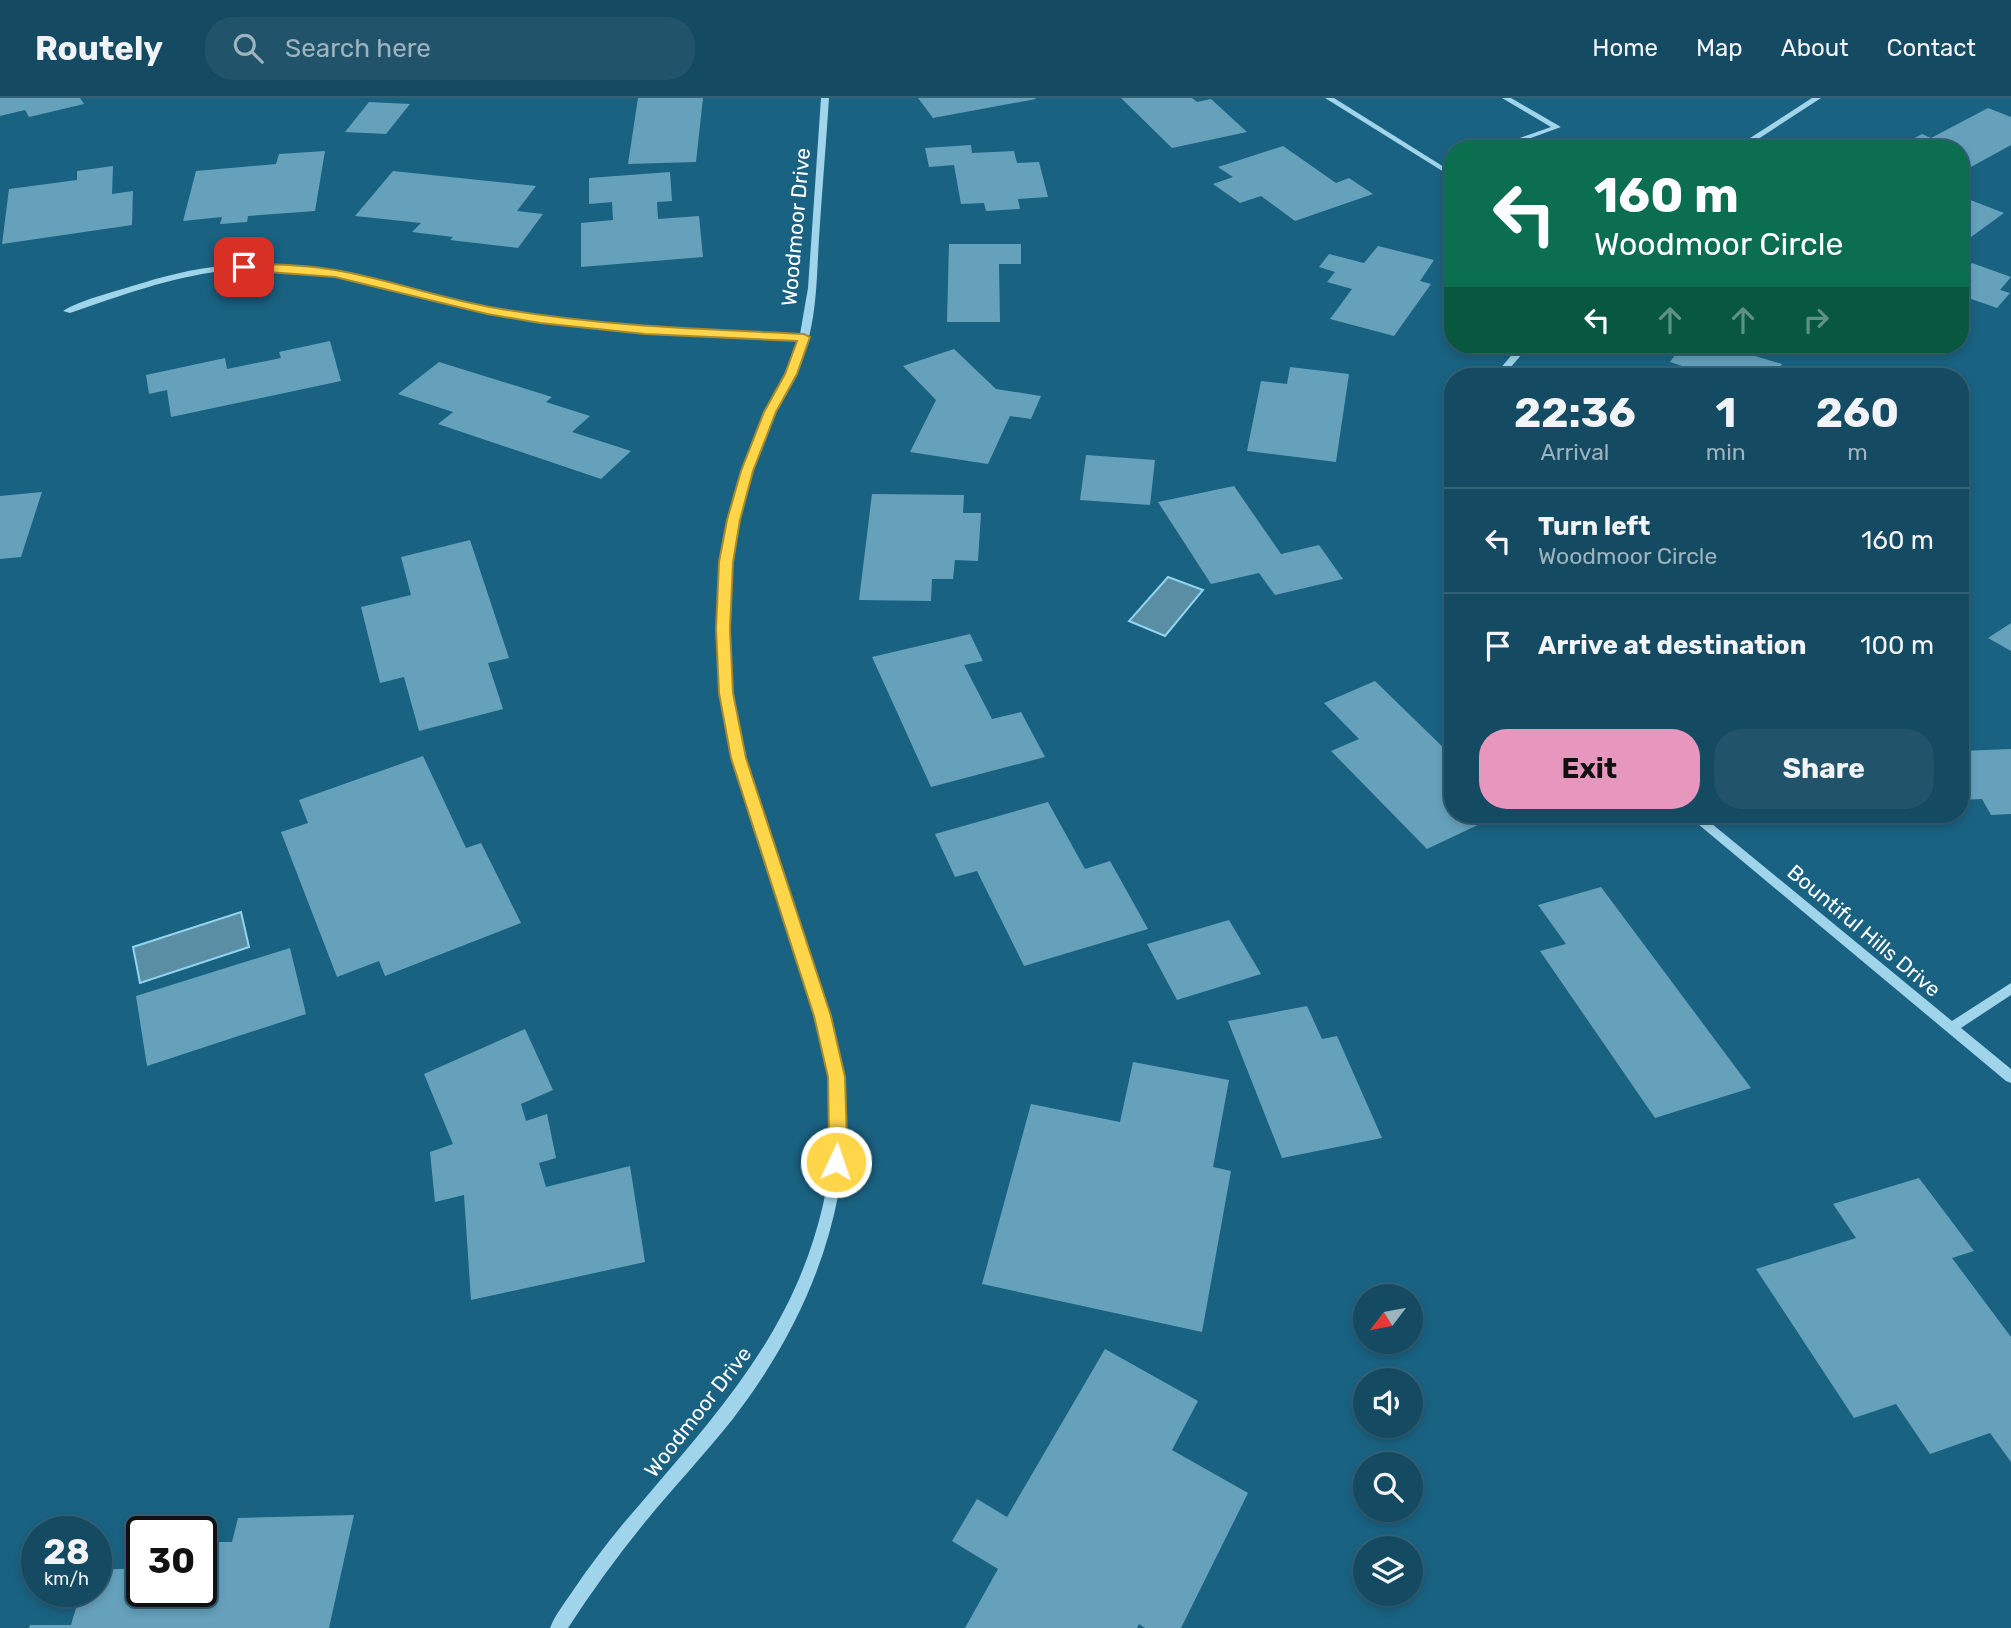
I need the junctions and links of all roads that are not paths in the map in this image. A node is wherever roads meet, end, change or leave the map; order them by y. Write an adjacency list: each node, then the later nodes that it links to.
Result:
1 (825, 98): 11 (street, Woodmoor Drive)
2 (1329, 98): 8 (street)
3 (1506, 98): 5 (street)
4 (1817, 98): 6 (street)
5 (1519, 140)
6 (1751, 140)
7 (1444, 166): 8 (street)
8 (1440, 167): 9 (street)
9 (1444, 170)
10 (67, 311): 11 (street)
11 (804, 337): 18 (street, Woodmoor Drive)
12 (1517, 354): 13 (street)
13 (1505, 368)
14 (1703, 823): 16 (street, Bountiful Hills Drive)
15 (2011, 988): 16 (street)
16 (1951, 1028): 17 (street, Bountiful Hills Drive)
17 (2011, 1077)
18 (558, 1628)

